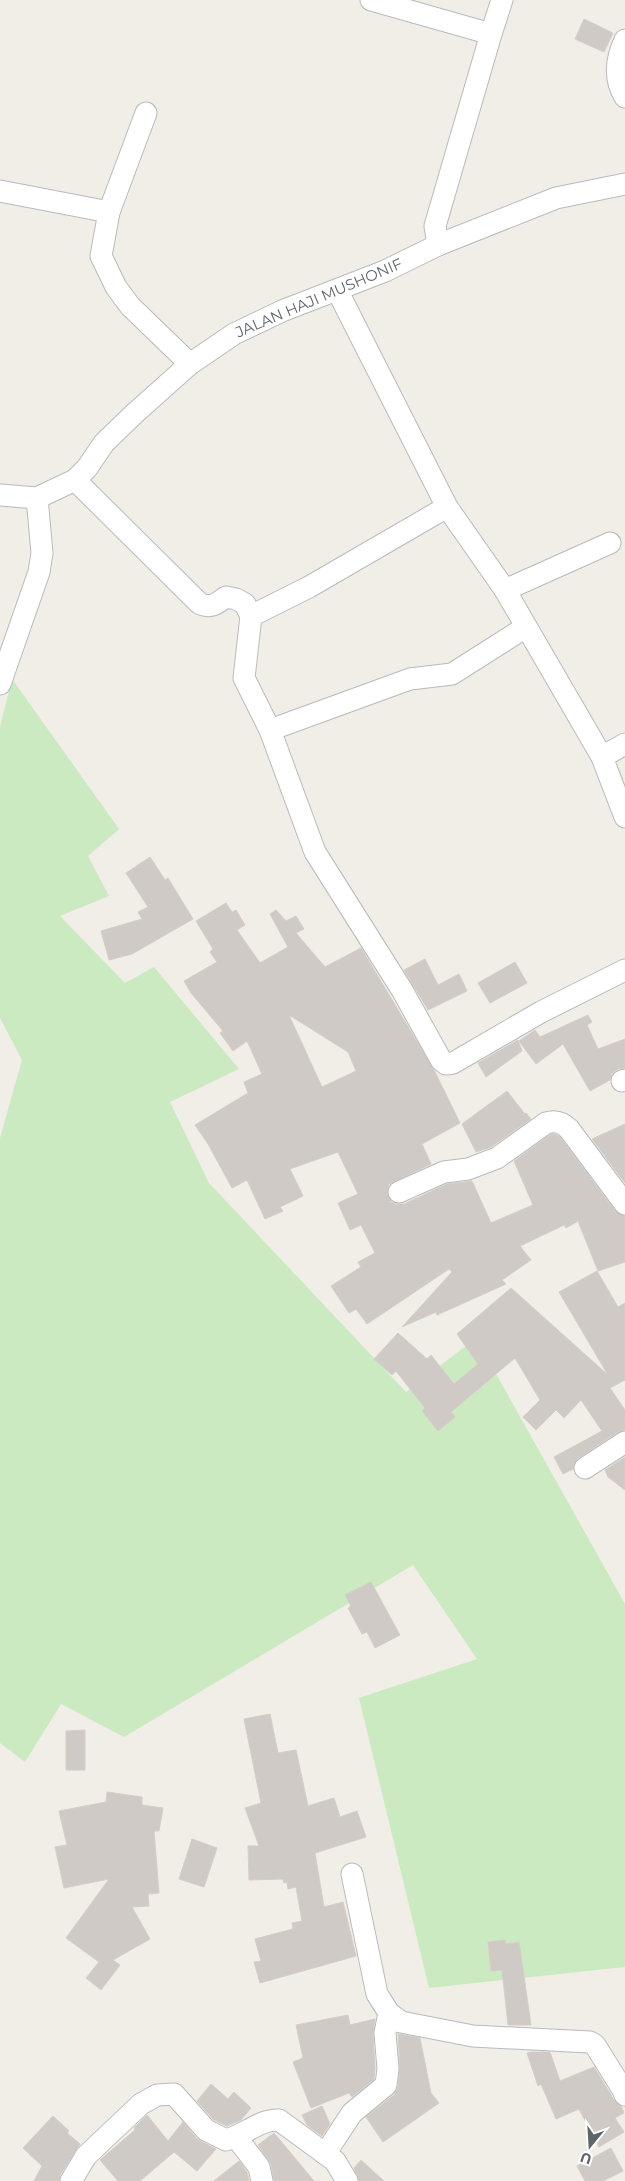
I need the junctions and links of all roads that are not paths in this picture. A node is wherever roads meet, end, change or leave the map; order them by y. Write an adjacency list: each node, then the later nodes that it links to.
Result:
1 (371, 0): 3 (street)
2 (502, 0): 3 (street)
3 (490, 34): 10 (street)
4 (625, 40): 5 (street)
5 (625, 97)
6 (146, 113): 9 (street)
7 (625, 184): 10 (street, JALAN HAJI MUSHONIF)
8 (0, 191): 9 (street)
9 (109, 212): 12 (street)
10 (438, 245): 11 (street, JALAN HAJI MUSHONIF)
11 (337, 290): 12 (street, JALAN HAJI MUSHONIF); 16 (street)
12 (190, 364): 13 (street, JALAN HAJI MUSHONIF)
13 (75, 480): 15 (street, JALAN HAJI MUSHONIF); 19 (street)
14 (0, 495): 15 (street, JALAN HAJI MUSHONIF)
15 (37, 498): 21 (street)
16 (447, 507): 18 (street); 19 (street)
17 (610, 543): 18 (street)
18 (505, 590): 20 (street)
19 (251, 616): 22 (street)
20 (526, 627): 22 (street); 24 (street)
21 (0, 684)
22 (270, 730): 26 (street)
23 (625, 744): 24 (street)
24 (602, 757): 25 (street)
25 (625, 817)
26 (625, 970)
27 (399, 1192): 28 (street)
28 (625, 1204)
29 (625, 1442): 30 (street)
30 (585, 1468)
31 (352, 1874): 32 (street)
32 (389, 2013): 33 (street); 35 (street)
33 (624, 2091)
34 (236, 2137): 35 (street); 36 (street); 37 (street)
35 (325, 2154): 38 (street)
36 (71, 2181)
37 (262, 2181)
38 (347, 2181)

